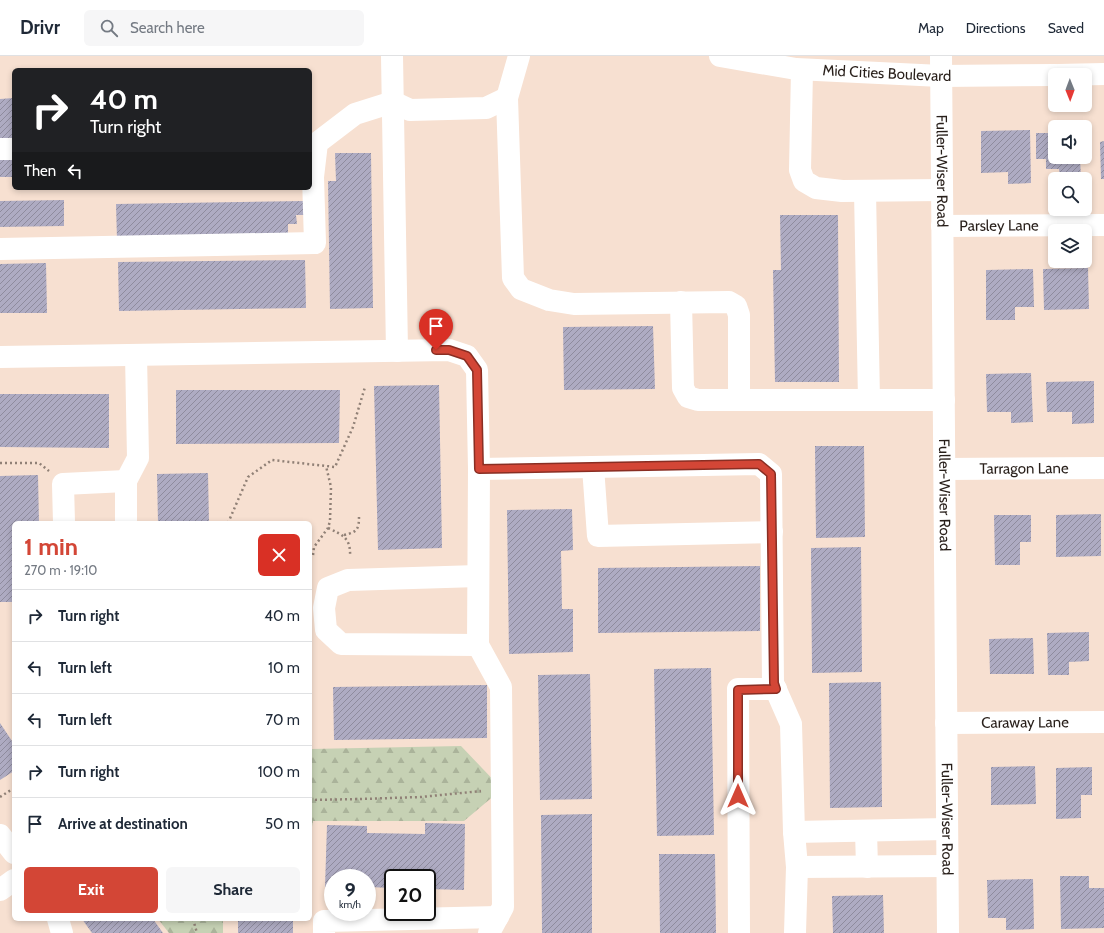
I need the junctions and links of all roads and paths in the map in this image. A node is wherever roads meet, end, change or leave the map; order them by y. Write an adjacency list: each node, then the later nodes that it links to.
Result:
1 (392, 56): 10 (street)
2 (519, 56): 9 (street)
3 (720, 56): 5 (street, Mid Cities Boulevard)
4 (941, 66): 5 (street, Mid Cities Boulevard); 6 (street, Mid Cities Boulevard); 14 (street, Fuller-Wiser Road)
5 (802, 70): 15 (street)
6 (1048, 74)
7 (1092, 74): 8 (street)
8 (1104, 74)
9 (507, 98): 10 (street); 19 (street)
10 (393, 102): 11 (street); 20 (street)
11 (314, 144): 18 (street)
12 (0, 149): 13 (street)
13 (12, 149)
14 (942, 190): 15 (street); 17 (street, Fuller-Wiser Road)
15 (865, 191): 25 (street)
16 (1104, 225): 17 (street, Parsley Lane)
17 (942, 226): 26 (street, Fuller-Wiser Road)
18 (0, 249)
19 (681, 302): 24 (street); 24 (street)
20 (397, 351): 21 (street); 31 (street)
21 (136, 355): 22 (street); 33 (street)
22 (0, 357)
23 (365, 387): 28 (path)
24 (739, 400): 25 (street)
25 (869, 400): 26 (street)
26 (944, 400): 32 (street, Fuller-Wiser Road)
27 (0, 463): 34 (path)
28 (326, 466): 38 (path); 39 (path)
29 (593, 467): 31 (street); 40 (street); 40 (street)
30 (1104, 468): 32 (street, Tarragon Lane)
31 (479, 469): 44 (street)
32 (944, 469): 48 (street, Fuller-Wiser Road)
33 (126, 481): 34 (street); 37 (street)
34 (63, 484): 36 (street)
35 (359, 515): 41 (path)
36 (64, 521)
37 (126, 521)
38 (229, 521)
39 (328, 528): 41 (path); 42 (path)
40 (772, 532): 46 (street)
41 (344, 536): 43 (path)
42 (313, 555)
43 (350, 557)
44 (478, 576): 45 (street); 45 (street)
45 (478, 645): 50 (street)
46 (776, 689): 55 (street); 67 (street)
47 (1104, 722): 48 (street, Caraway Lane)
48 (946, 723): 54 (street, Fuller-Wiser Road)
49 (12, 789): 51 (path)
50 (502, 789): 52 (path); 63 (street)
51 (0, 798)
52 (312, 800)
53 (866, 830): 54 (street); 55 (street); 58 (street)
54 (947, 830): 56 (street, Fuller-Wiser Road)
55 (794, 832): 57 (street)
56 (947, 866): 58 (street); 69 (street, Fuller-Wiser Road)
57 (797, 867): 58 (street); 68 (street)
58 (867, 867)
59 (12, 881): 60 (street)
60 (0, 890)
61 (59, 921): 64 (street)
62 (194, 921): 65 (path)
63 (494, 925): 66 (street)
64 (62, 933)
65 (197, 933)
66 (324, 933)
67 (739, 933)
68 (795, 933)
69 (948, 933)

